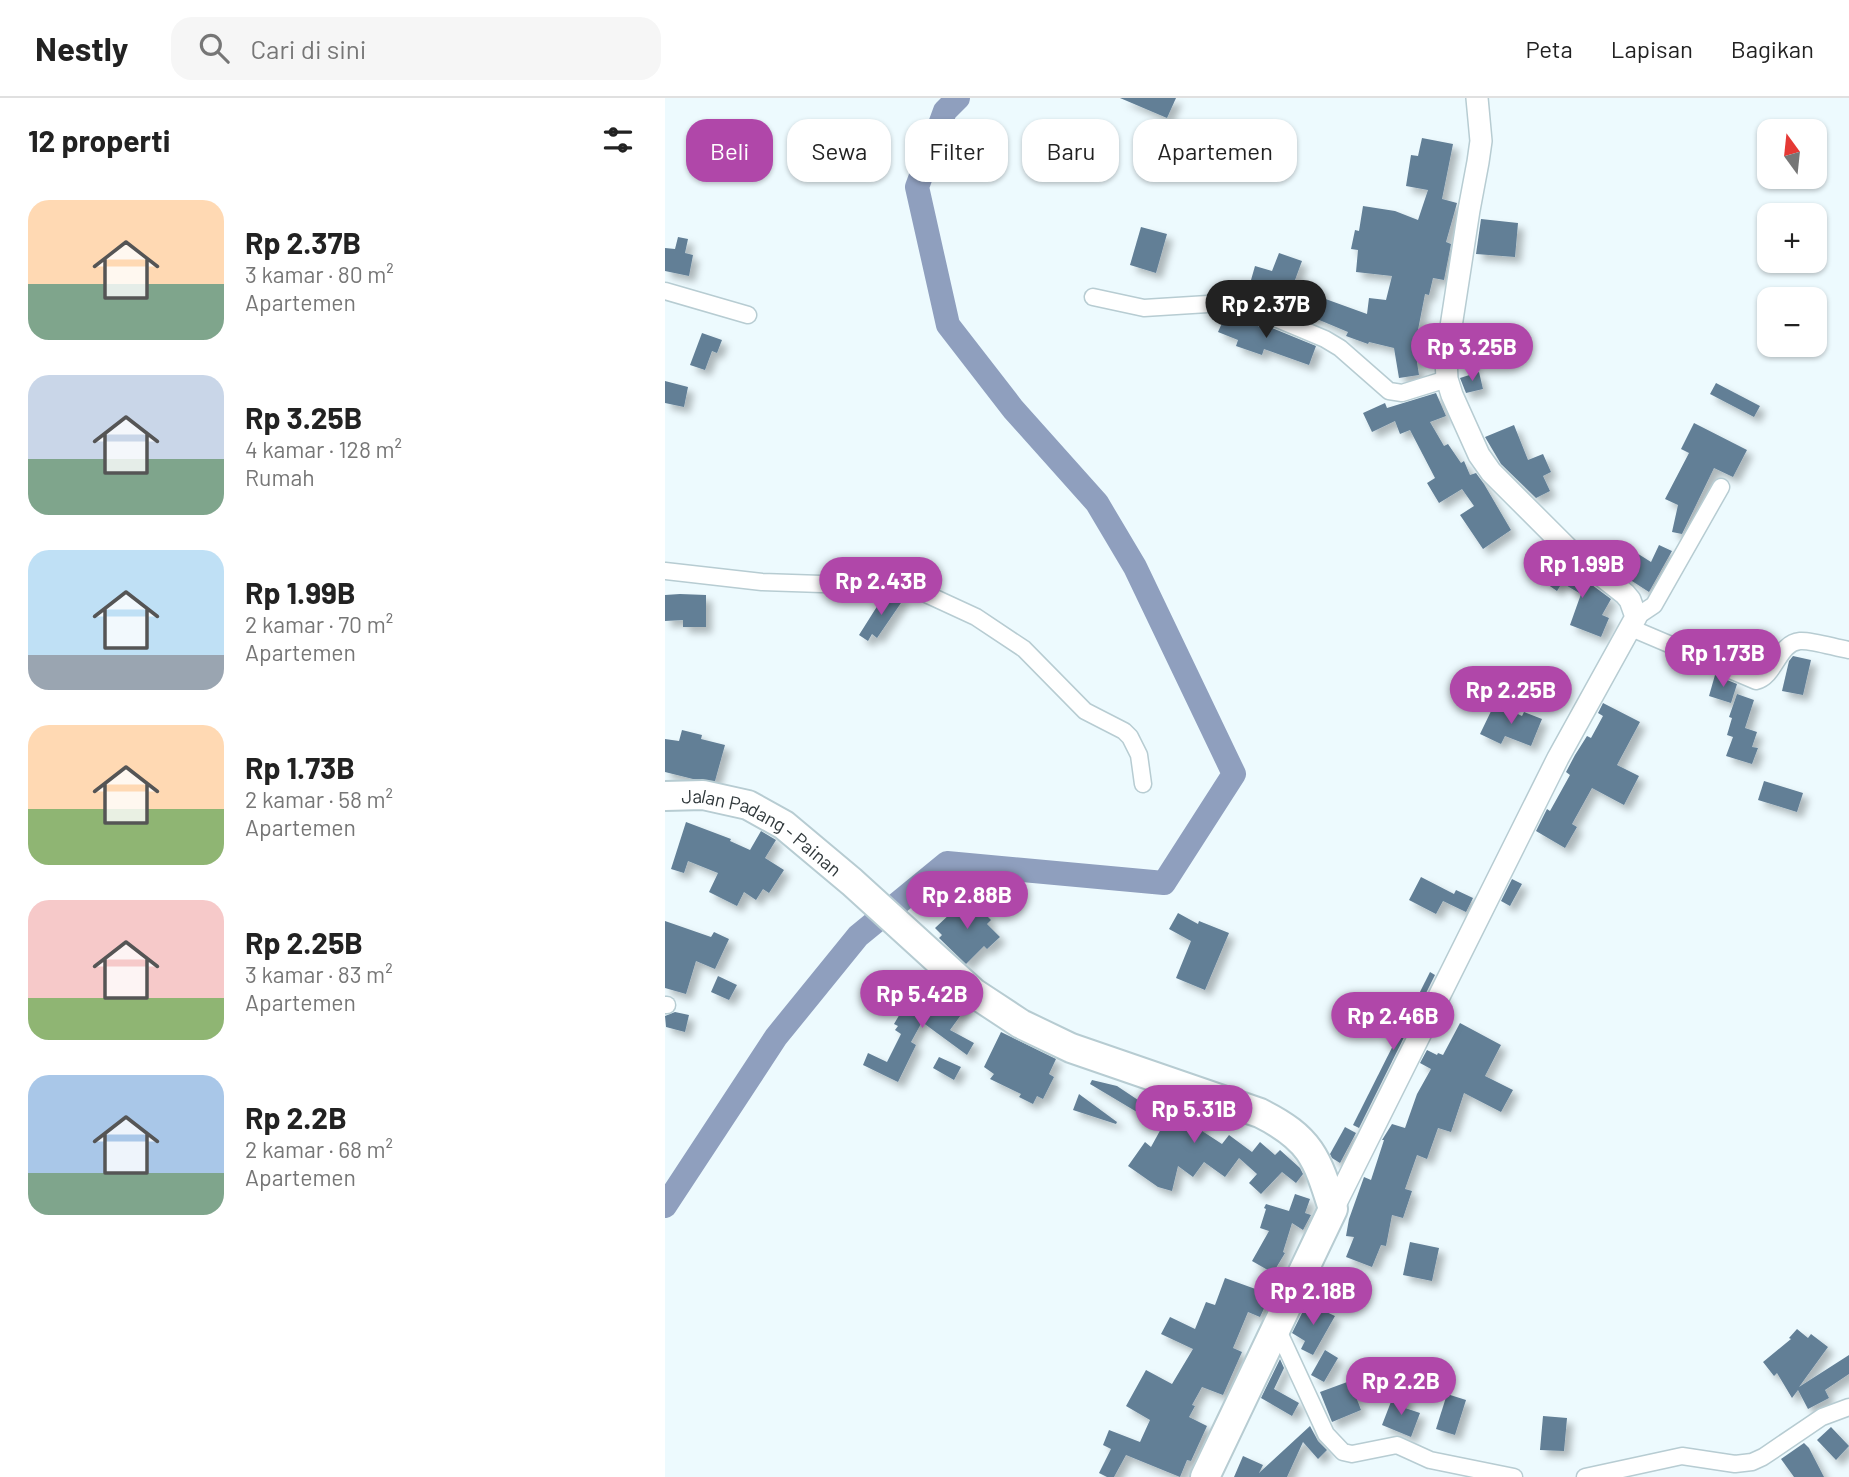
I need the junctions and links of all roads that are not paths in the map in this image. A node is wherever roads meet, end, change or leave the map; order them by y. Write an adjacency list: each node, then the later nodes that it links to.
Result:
1 (1477, 98): 5 (street)
2 (665, 291): 4 (street)
3 (1093, 297): 5 (street)
4 (748, 315)
5 (1447, 379): 8 (street)
6 (1721, 487): 8 (street)
7 (665, 571): 10 (street)
8 (1633, 622): 9 (street); 12 (street)
9 (1849, 650)
10 (1143, 784)
11 (665, 796): 12 (highway, Jalan Padang - Painan)
12 (1332, 1209): 13 (highway)
13 (1277, 1328): 15 (highway); 16 (street)
14 (1849, 1407): 17 (street)
15 (1205, 1477)
16 (1514, 1477)
17 (1585, 1477)

